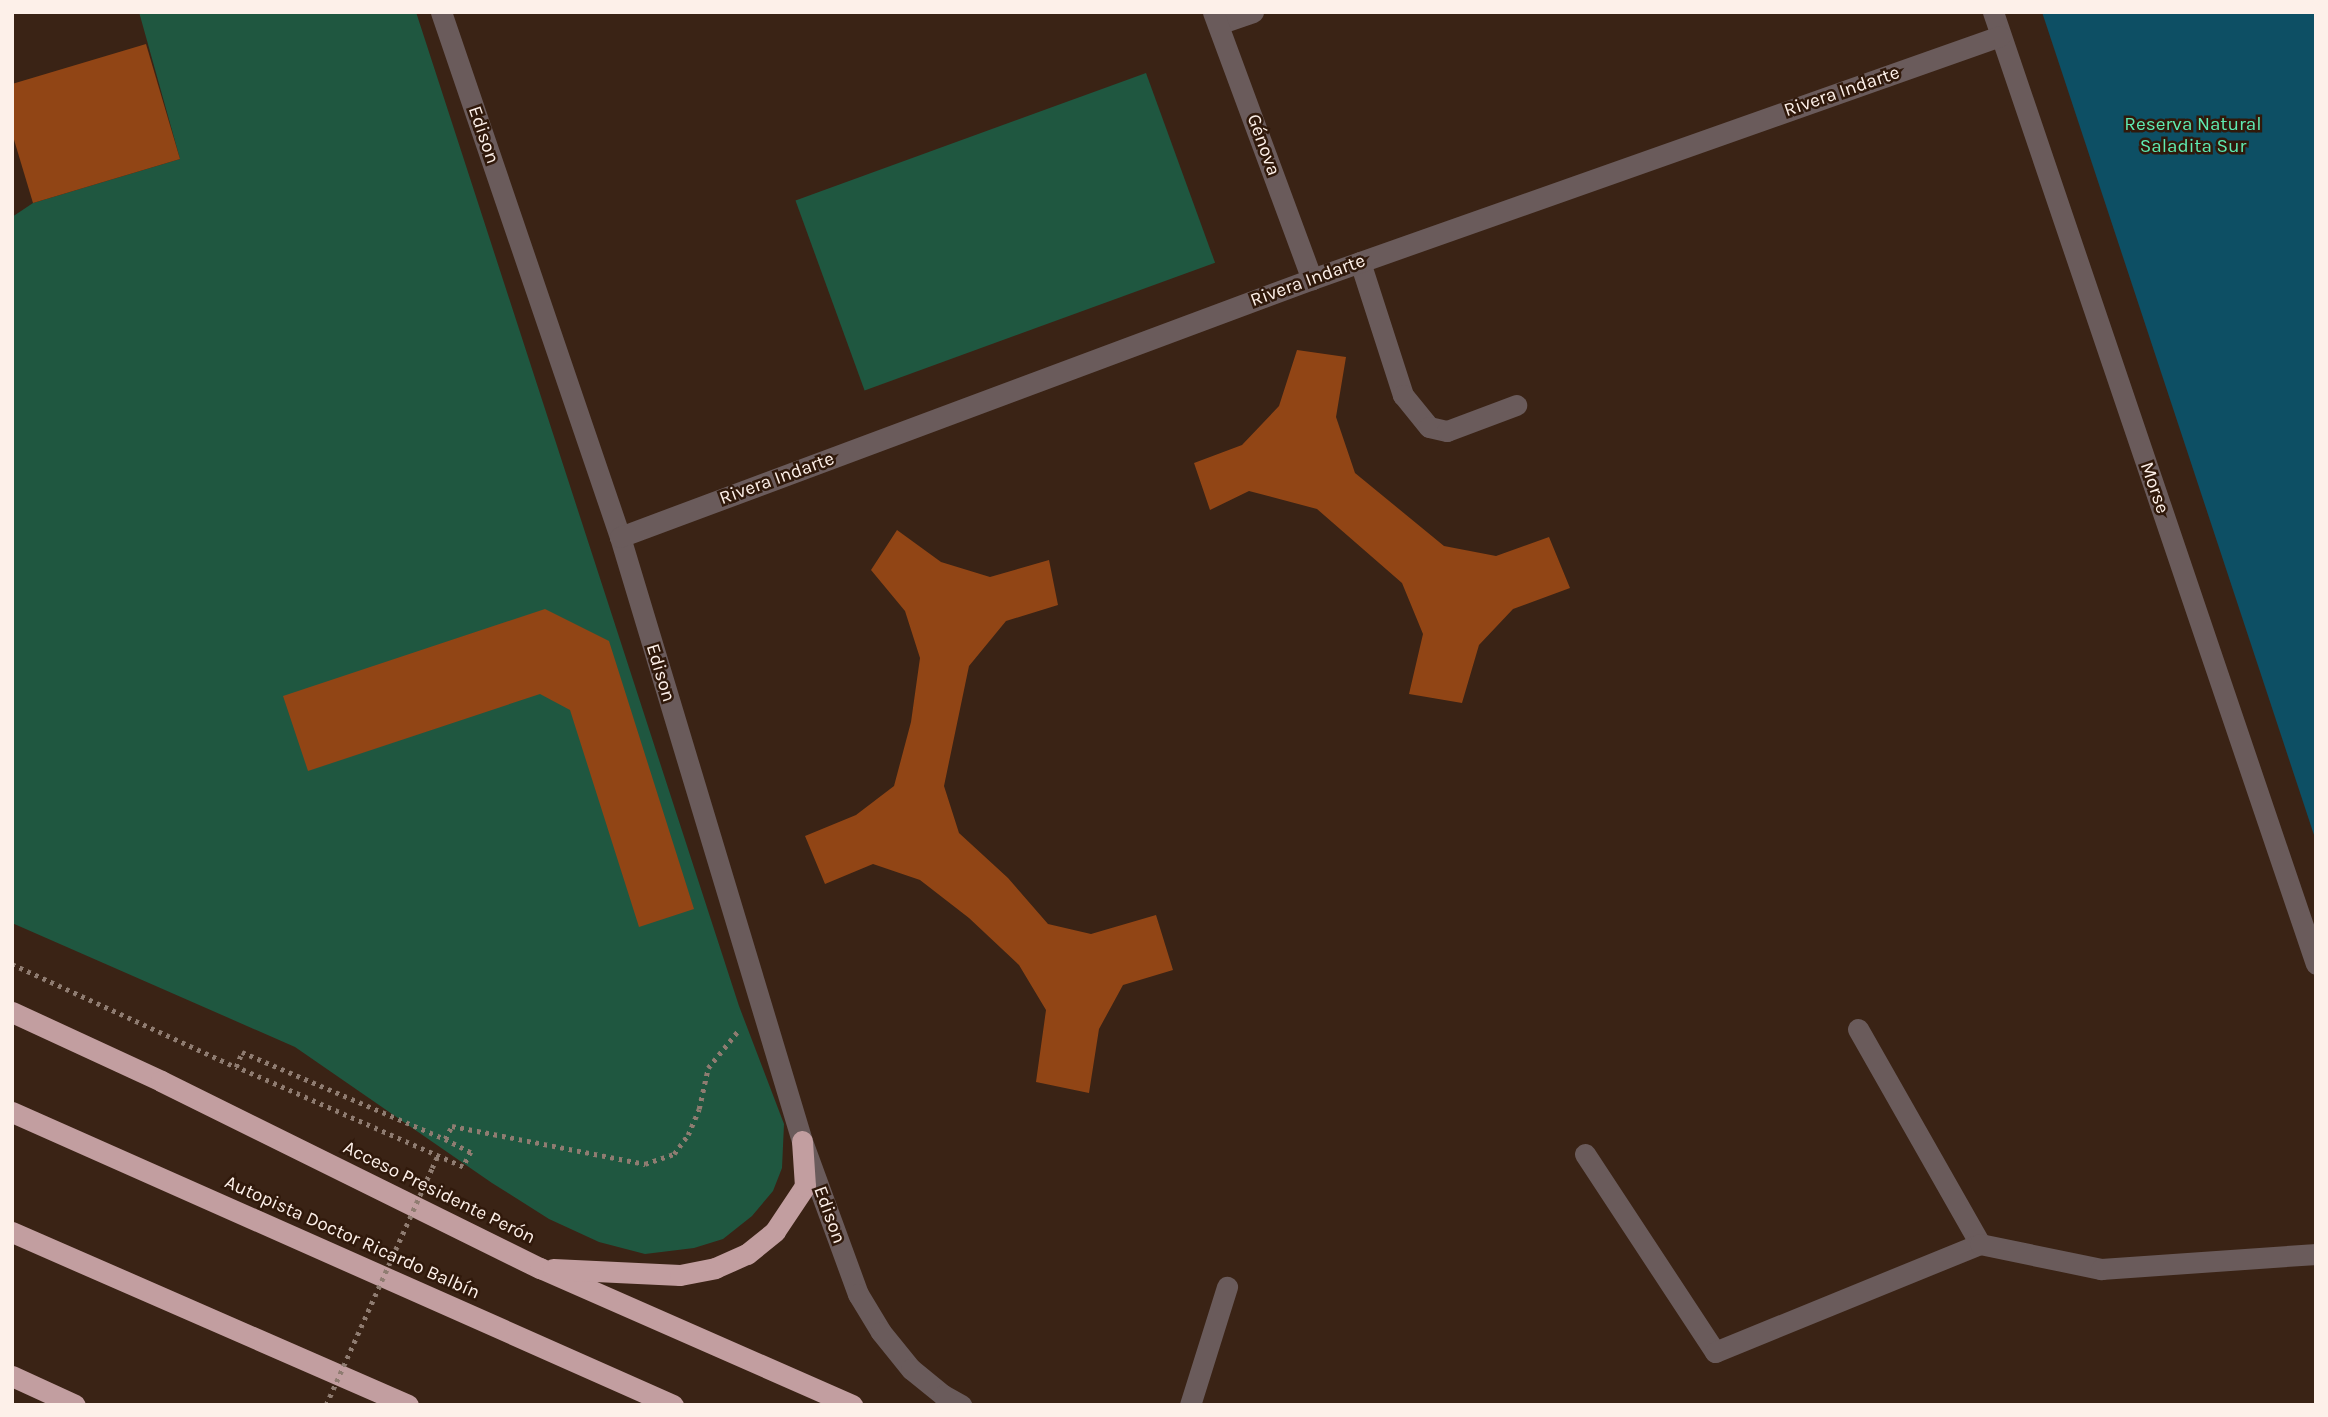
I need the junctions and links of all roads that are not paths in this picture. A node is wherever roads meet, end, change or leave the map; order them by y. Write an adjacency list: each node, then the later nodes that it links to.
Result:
1 (442, 12): 9 (street, Edison)
2 (1253, 12): 4 (street)
3 (1993, 12): 5 (street, Morse)
4 (1215, 18): 7 (street, Génova)
5 (2000, 36): 6 (street, Rivera Indarte); 10 (street, Morse)
6 (1360, 262): 7 (street, Rivera Indarte); 8 (street)
7 (1312, 279): 9 (street, Rivera Indarte)
8 (1516, 405)
9 (620, 537): 14 (street, Edison)
10 (2316, 964)
11 (12, 1012): 19 (highway, Acceso Presidente Perón)
12 (1858, 1029): 17 (street)
13 (12, 1112): 24 (highway, Autopista Doctor Ricardo Balbín)
14 (802, 1141): 19 (highway); 26 (street, Edison)
15 (1586, 1154): 17 (street)
16 (12, 1232): 23 (highway)
17 (1980, 1244): 18 (street)
18 (2316, 1254)
19 (540, 1268): 25 (highway, Acceso Presidente Perón)
20 (1227, 1287): 27 (street)
21 (12, 1376): 22 (highway)
22 (75, 1405)
23 (408, 1405)
24 (673, 1405)
25 (852, 1405)
26 (961, 1405)
27 (1190, 1405)

